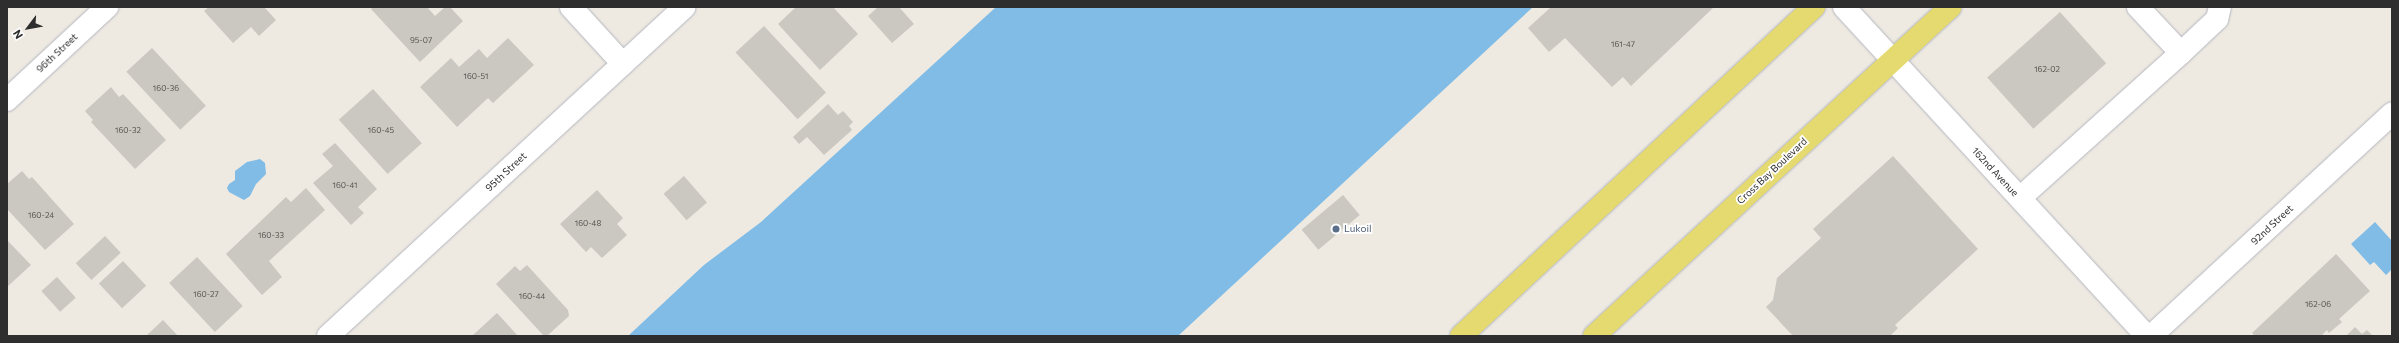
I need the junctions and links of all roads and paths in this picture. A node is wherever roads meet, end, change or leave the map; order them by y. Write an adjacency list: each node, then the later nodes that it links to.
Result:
1 (107, 7): 12 (street, 96th Street)
2 (571, 7): 11 (street)
3 (684, 7): 11 (street, 95th Street)
4 (1814, 7): 16 (main road)
5 (1844, 7): 10 (street, 162nd Avenue)
6 (1950, 7): 10 (main road, Cross Bay Boulevard)
7 (2138, 7): 9 (street)
8 (2220, 7): 9 (street)
9 (2181, 53): 14 (street)
10 (1892, 59): 14 (street, 162nd Avenue); 17 (main road, Cross Bay Boulevard)
11 (623, 64): 15 (street, 95th Street)
12 (7, 100)
13 (2392, 114): 19 (street, 92nd Street)
14 (2020, 198): 18 (street, 162nd Avenue)
15 (328, 336)
16 (1461, 336)
17 (1594, 336)
18 (2147, 336)
19 (2151, 336)

